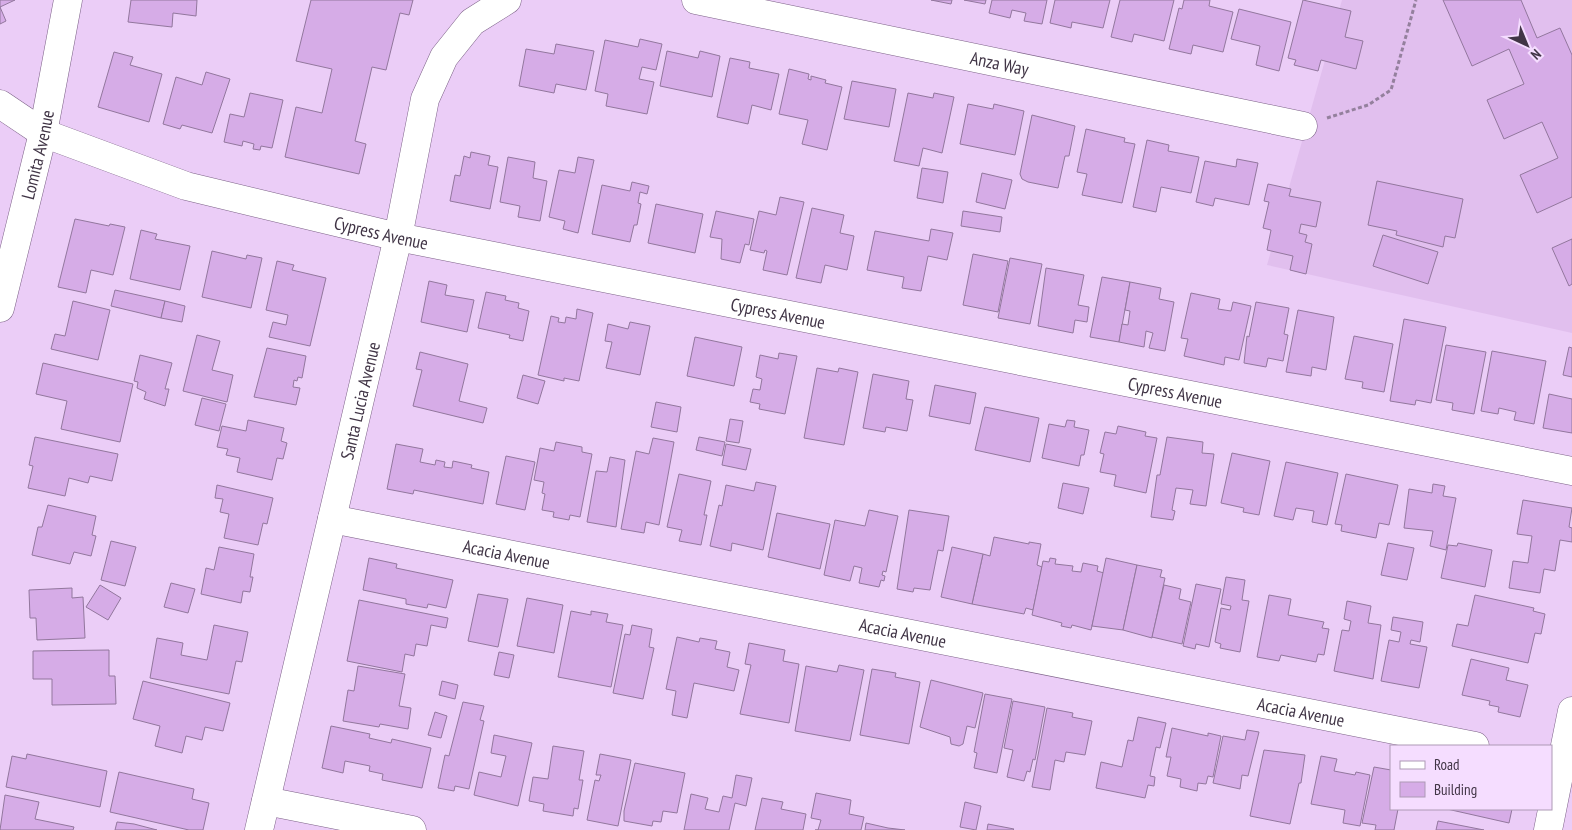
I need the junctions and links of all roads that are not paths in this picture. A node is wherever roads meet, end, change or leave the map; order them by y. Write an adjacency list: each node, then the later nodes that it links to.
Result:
1 (68, 0): 6 (street, Lomita Avenue)
2 (507, 0): 7 (street, Santa Lucia Avenue)
3 (696, 0): 5 (street, Anza Way)
4 (0, 104): 6 (street, Cypress Avenue)
5 (1302, 126)
6 (43, 133): 7 (street, Cypress Avenue); 8 (street, Lomita Avenue)
7 (398, 237): 9 (street, Cypress Avenue); 10 (street, Santa Lucia Avenue)
8 (0, 308)
9 (1572, 471)
10 (332, 519): 12 (street, Acacia Avenue); 14 (street, Santa Lucia Avenue)
11 (1572, 712): 13 (street)
12 (1470, 745)
13 (1561, 764): 15 (street)
14 (266, 801): 17 (street, Santa Lucia Avenue); 18 (street)
15 (1552, 810)
16 (1552, 810): 19 (street)
17 (259, 830)
18 (412, 830)
19 (1548, 830)

